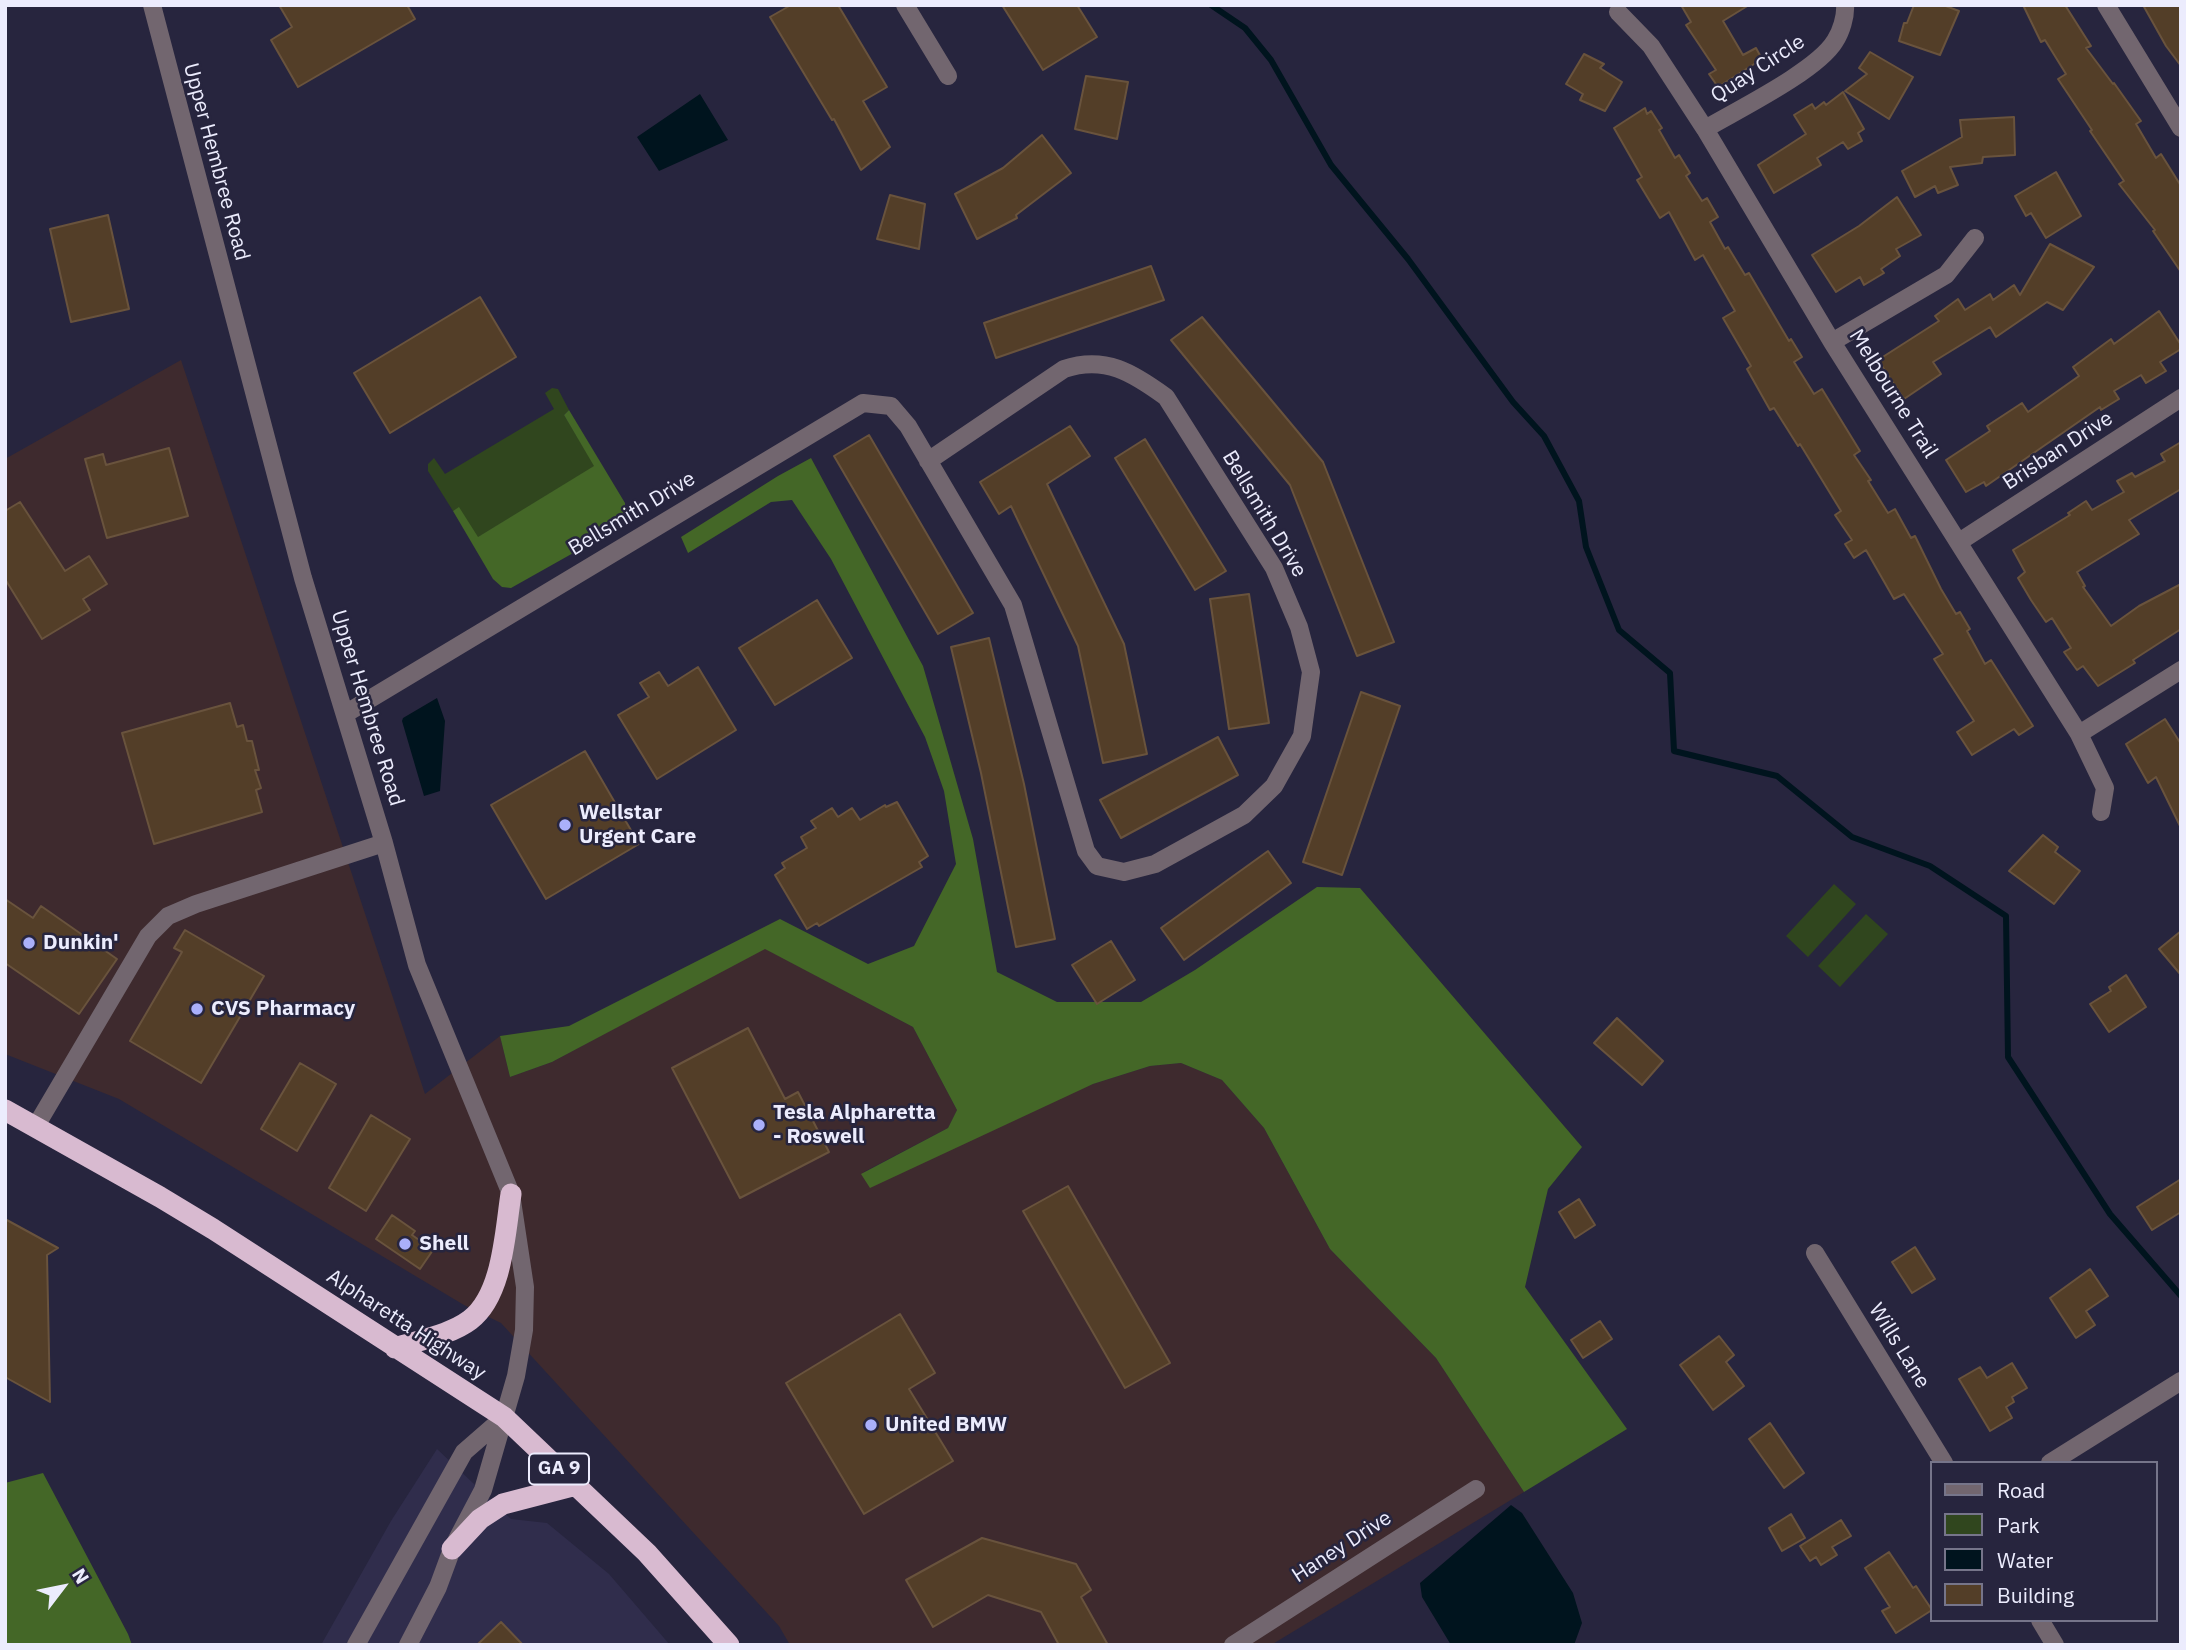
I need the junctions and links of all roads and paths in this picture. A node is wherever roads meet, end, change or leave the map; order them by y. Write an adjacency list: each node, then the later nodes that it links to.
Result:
1 (152, 5): 15 (street, Upper Hembree Road)
2 (905, 5): 6 (street)
3 (1845, 5): 8 (street, Quay Circle)
4 (2106, 5): 7 (street)
5 (1618, 12): 8 (street, Melbourne Trail)
6 (948, 76)
7 (2181, 128)
8 (1705, 129): 10 (street, Melbourne Trail)
9 (1975, 238): 10 (street)
10 (1832, 342): 13 (street, Melbourne Trail)
11 (2181, 398): 13 (street, Brisban Drive)
12 (928, 461): 12 (street, Bellsmith Drive); 15 (street, Bellsmith Drive)
13 (1959, 542): 16 (street, Melbourne Trail)
14 (2181, 670): 16 (street)
15 (345, 714): 18 (street, Upper Hembree Road)
16 (2079, 734): 17 (street, Melbourne Trail)
17 (2101, 812)
18 (384, 843): 20 (street); 21 (street, Upper Hembree Road)
19 (5, 1110): 20 (highway, Alpharetta Highway / GA 9)
20 (36, 1126): 23 (highway, Alpharetta Highway / GA 9)
21 (512, 1194): 23 (highway); 25 (street, Upper Hembree Road)
22 (1815, 1253): 26 (street, Wills Lane)
23 (395, 1348): 25 (highway, Alpharetta Highway / GA 9)
24 (2181, 1381): 27 (street)
25 (504, 1418): 28 (highway, Alpharetta Highway / GA 9); 30 (street, Upper Hembree Road); 32 (street)
26 (1943, 1461)
27 (2053, 1461)
28 (576, 1485): 30 (highway); 34 (highway, Alpharetta Highway / GA 9)
29 (1476, 1489): 35 (street, Haney Drive)
30 (452, 1549): 33 (street, Upper Hembree Road)
31 (2041, 1622): 36 (street)
32 (356, 1645)
33 (408, 1645)
34 (729, 1645)
35 (1233, 1645)
36 (2055, 1645)

